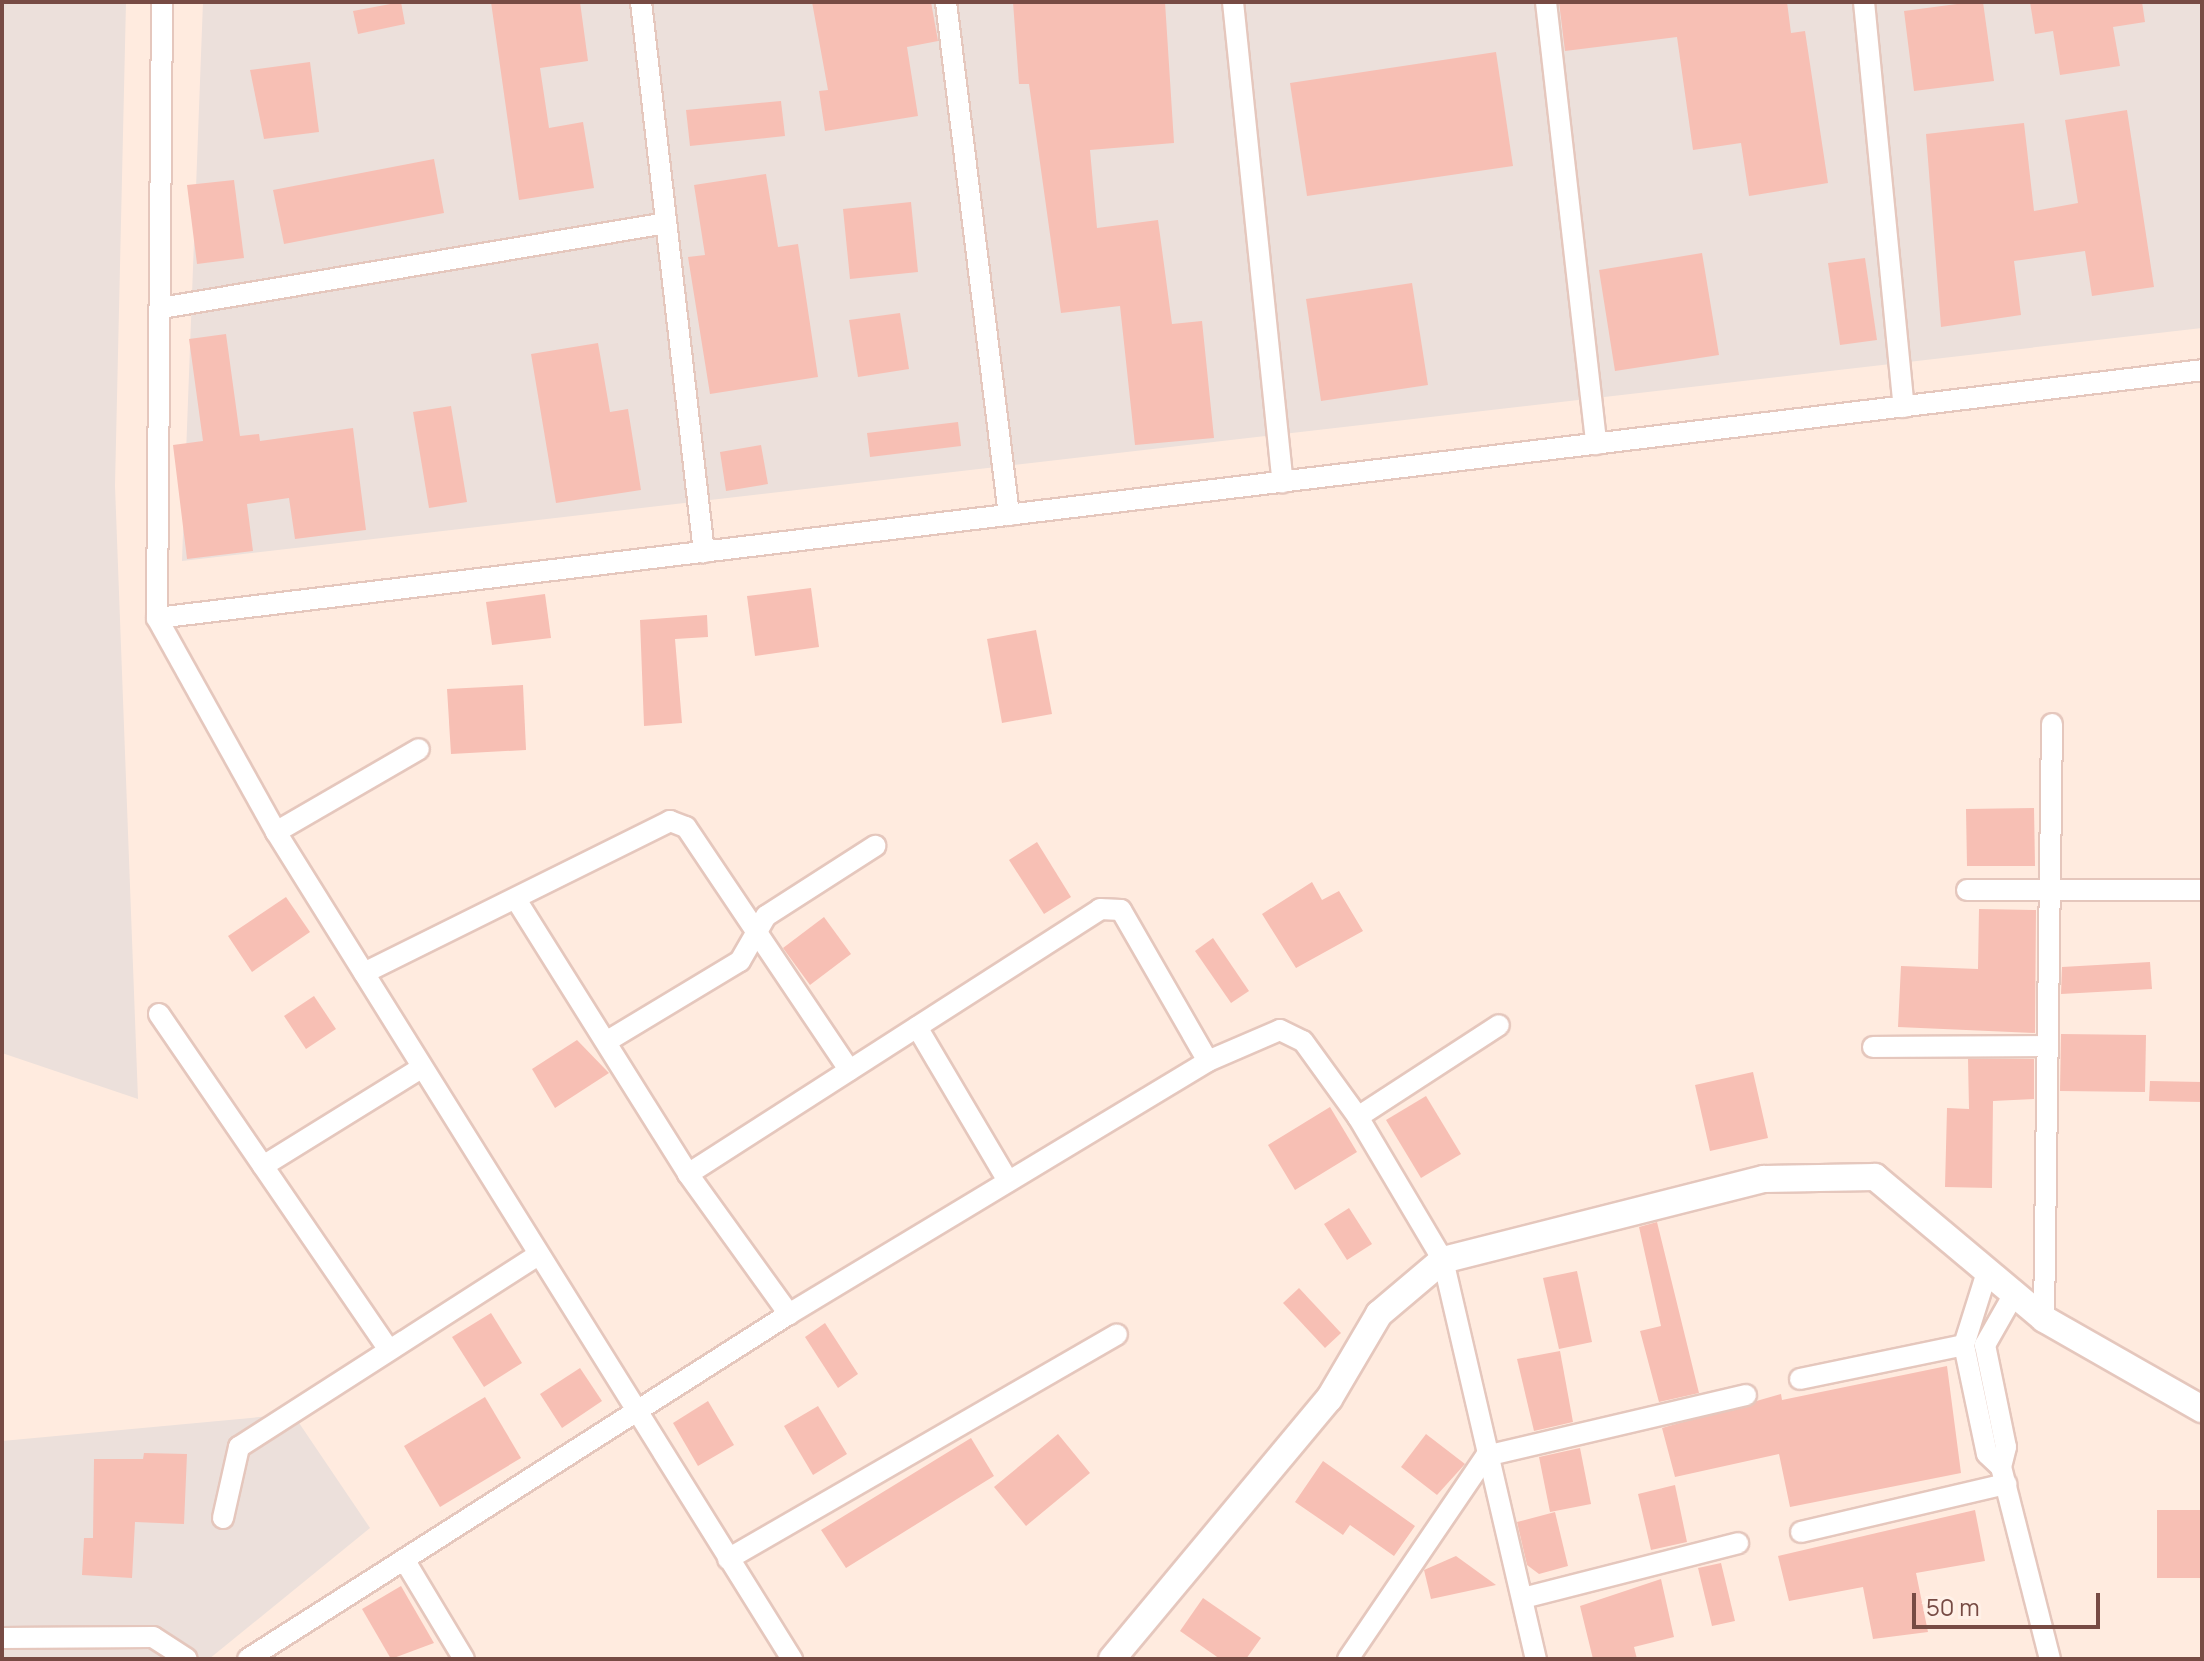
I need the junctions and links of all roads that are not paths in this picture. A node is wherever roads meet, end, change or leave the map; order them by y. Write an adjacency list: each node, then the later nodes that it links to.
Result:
1 (162, 2): 8 (street)
2 (641, 2): 7 (street)
3 (946, 2): 13 (street)
4 (1233, 2): 12 (street)
5 (1546, 2): 11 (street)
6 (1864, 2): 10 (street)
7 (666, 223): 8 (street); 14 (street)
8 (161, 308): 15 (street)
9 (2202, 370): 10 (street)
10 (1904, 407): 11 (street)
11 (1596, 444): 12 (street)
12 (1283, 482): 13 (street)
13 (1009, 515): 14 (street)
14 (704, 552): 15 (street)
15 (157, 618): 18 (street)
16 (2052, 724): 20 (street)
17 (419, 749): 18 (street)
18 (276, 832): 25 (street)
19 (875, 846): 24 (street)
20 (2050, 889): 21 (street); 22 (street); 30 (street)
21 (1967, 890)
22 (2202, 890)
23 (517, 901): 24 (street); 25 (street); 29 (street)
24 (756, 926): 29 (street); 34 (street)
25 (364, 973): 33 (street)
26 (159, 1014): 36 (street)
27 (1499, 1025): 35 (street)
28 (917, 1027): 32 (street); 34 (street); 38 (street)
29 (609, 1040): 37 (street)
30 (2047, 1046): 31 (street); 44 (street)
31 (1873, 1047)
32 (1208, 1061): 35 (street); 38 (street)
33 (421, 1068): 36 (street); 39 (street)
34 (849, 1070): 37 (street)
35 (1358, 1117): 40 (street)
36 (263, 1166): 47 (street)
37 (688, 1174): 43 (street)
38 (1008, 1181): 43 (street)
39 (537, 1256): 47 (street); 51 (street)
40 (1443, 1260): 41 (street); 52 (street); 65 (street)
41 (1987, 1272): 42 (street); 46 (street)
42 (2014, 1294): 44 (street); 53 (street)
43 (789, 1314): 51 (street)
44 (2044, 1319): 50 (street)
45 (1117, 1334): 57 (street)
46 (1964, 1345): 48 (street); 53 (street)
47 (389, 1350): 54 (street)
48 (1800, 1379)
49 (1746, 1395): 52 (street)
50 (2202, 1409)
51 (635, 1416): 57 (street); 58 (street)
52 (1486, 1456): 59 (street); 66 (street)
53 (2003, 1476): 55 (street); 68 (street)
54 (223, 1518)
55 (1801, 1532)
56 (1738, 1543): 59 (street)
57 (728, 1559): 64 (street)
58 (405, 1561): 62 (street); 63 (street)
59 (1523, 1598): 67 (street)
60 (2, 1638): 61 (street)
61 (187, 1659)
62 (248, 1659)
63 (464, 1659)
64 (792, 1659)
65 (1112, 1659)
66 (1348, 1659)
67 (1536, 1659)
68 (2050, 1659)

